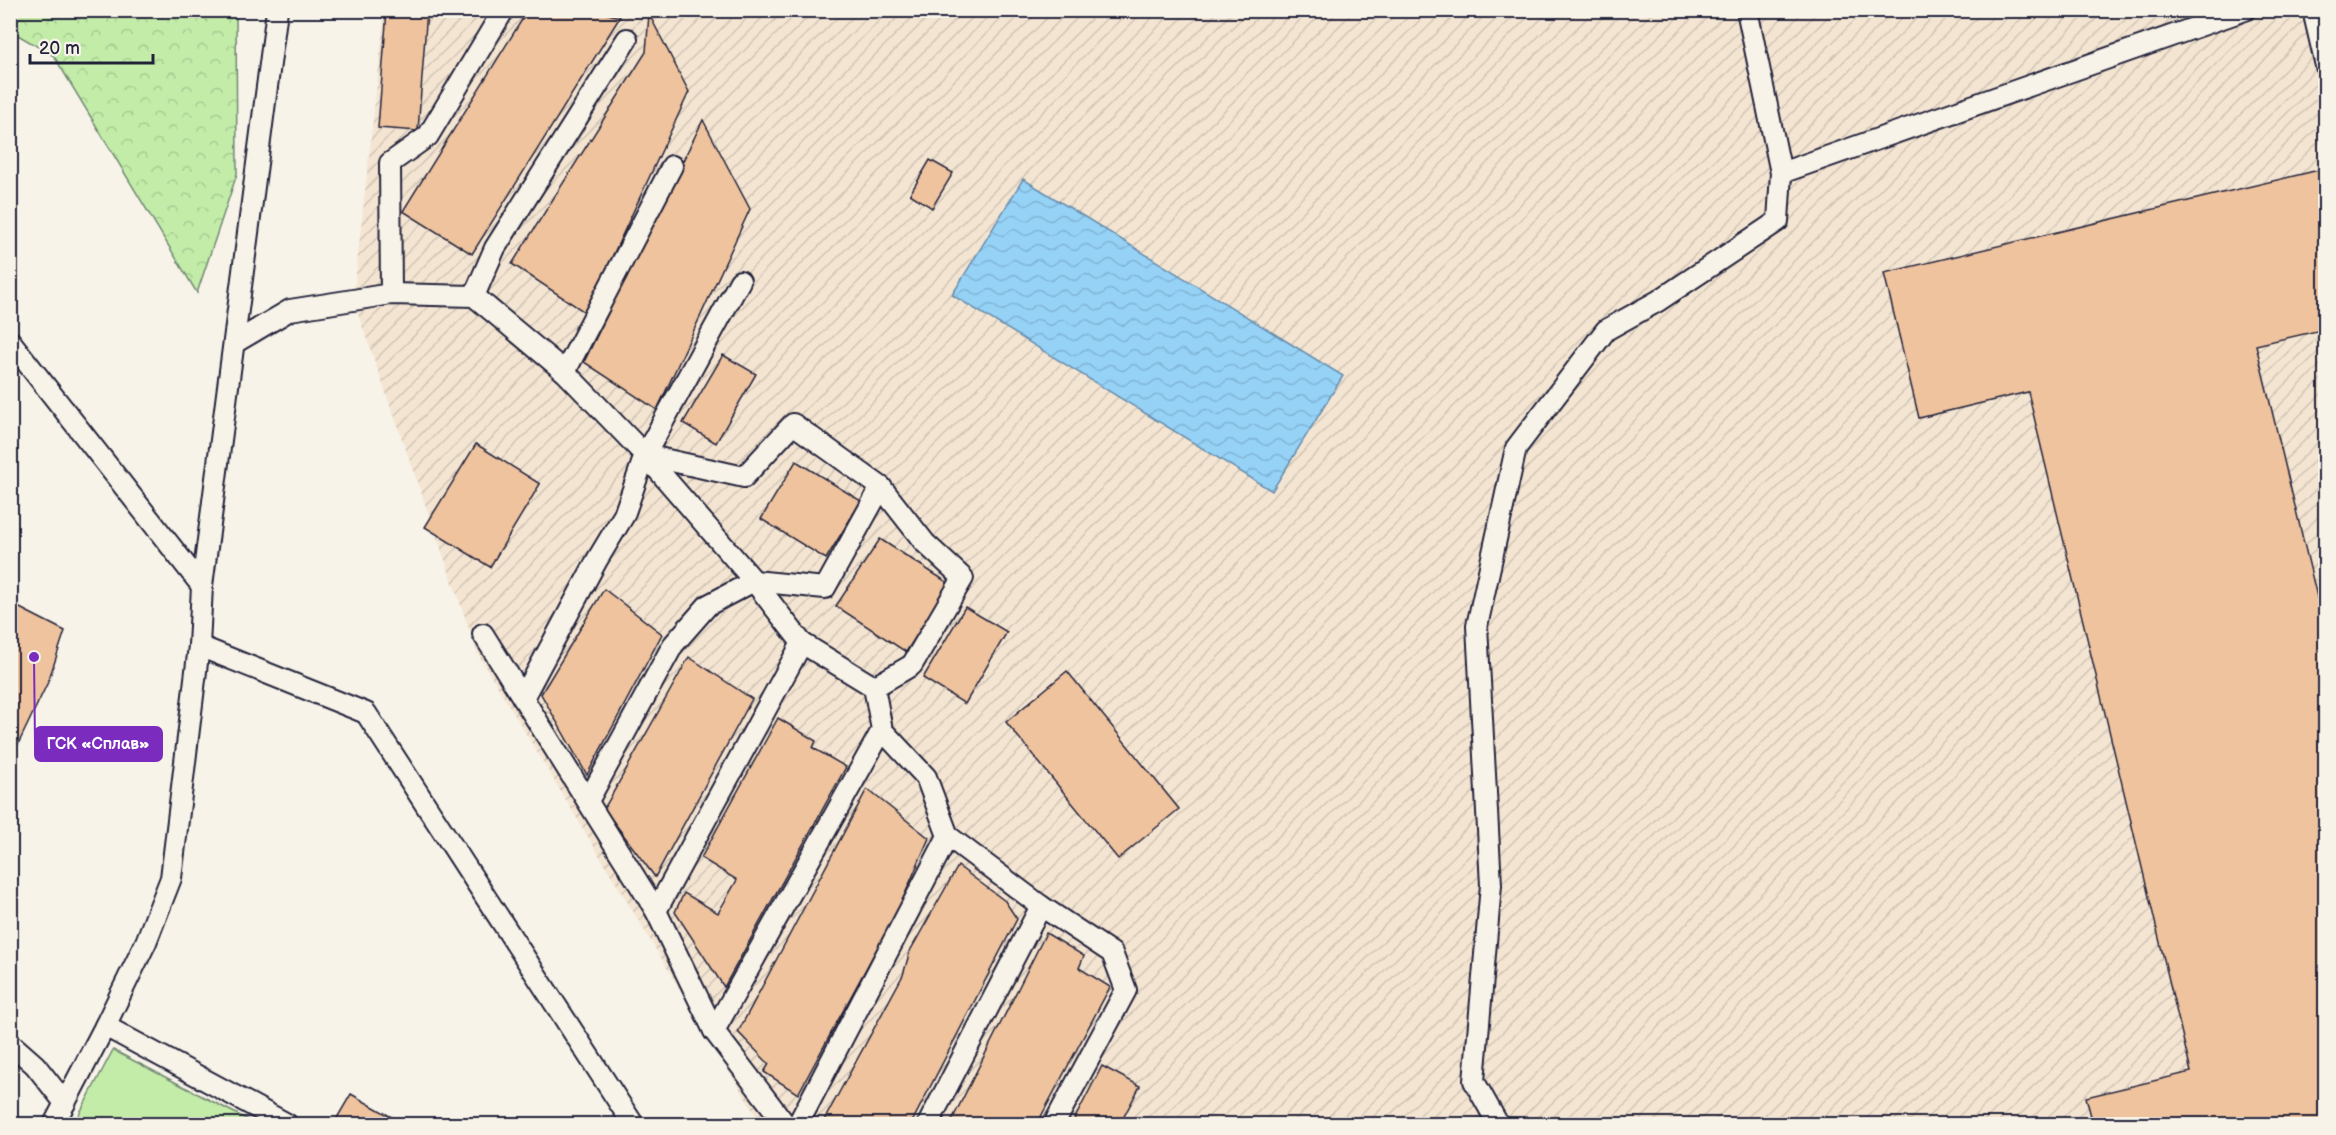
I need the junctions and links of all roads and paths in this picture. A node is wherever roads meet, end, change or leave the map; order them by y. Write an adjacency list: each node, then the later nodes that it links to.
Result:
1 (277, 10): 14 (lane)
2 (1747, 10): 9 (lane)
3 (2245, 10): 9 (lane)
4 (2313, 10): 7 (lane)
5 (503, 11): 11 (lane)
6 (627, 39): 12 (lane)
7 (2325, 66)
8 (672, 166): 15 (lane)
9 (1781, 173): 41 (lane)
10 (740, 281): 16 (lane)
11 (391, 294): 12 (lane); 14 (lane)
12 (474, 296): 15 (lane)
13 (10, 341): 19 (lane)
14 (236, 342): 19 (lane)
15 (565, 372): 16 (lane)
16 (645, 455): 17 (lane); 18 (lane); 24 (lane)
17 (881, 487): 18 (lane); 23 (lane)
18 (754, 581): 21 (lane); 26 (lane)
19 (202, 586): 22 (lane)
20 (483, 634): 24 (lane)
21 (802, 643): 23 (lane); 29 (lane)
22 (199, 646): 30 (lane); 34 (lane)
23 (874, 687): 25 (lane)
24 (523, 698): 26 (lane)
25 (882, 730): 27 (lane); 31 (lane)
26 (588, 801): 29 (lane)
27 (948, 836): 28 (lane); 38 (lane)
28 (1041, 906): 39 (lane); 40 (lane)
29 (656, 911): 31 (lane)
30 (105, 1026): 33 (lane); 36 (lane)
31 (714, 1031): 37 (lane)
32 (10, 1043): 33 (lane)
33 (65, 1103): 35 (lane)
34 (626, 1120)
35 (54, 1125)
36 (287, 1125)
37 (785, 1125)
38 (798, 1125)
39 (928, 1125)
40 (1054, 1125)
41 (1498, 1125)

